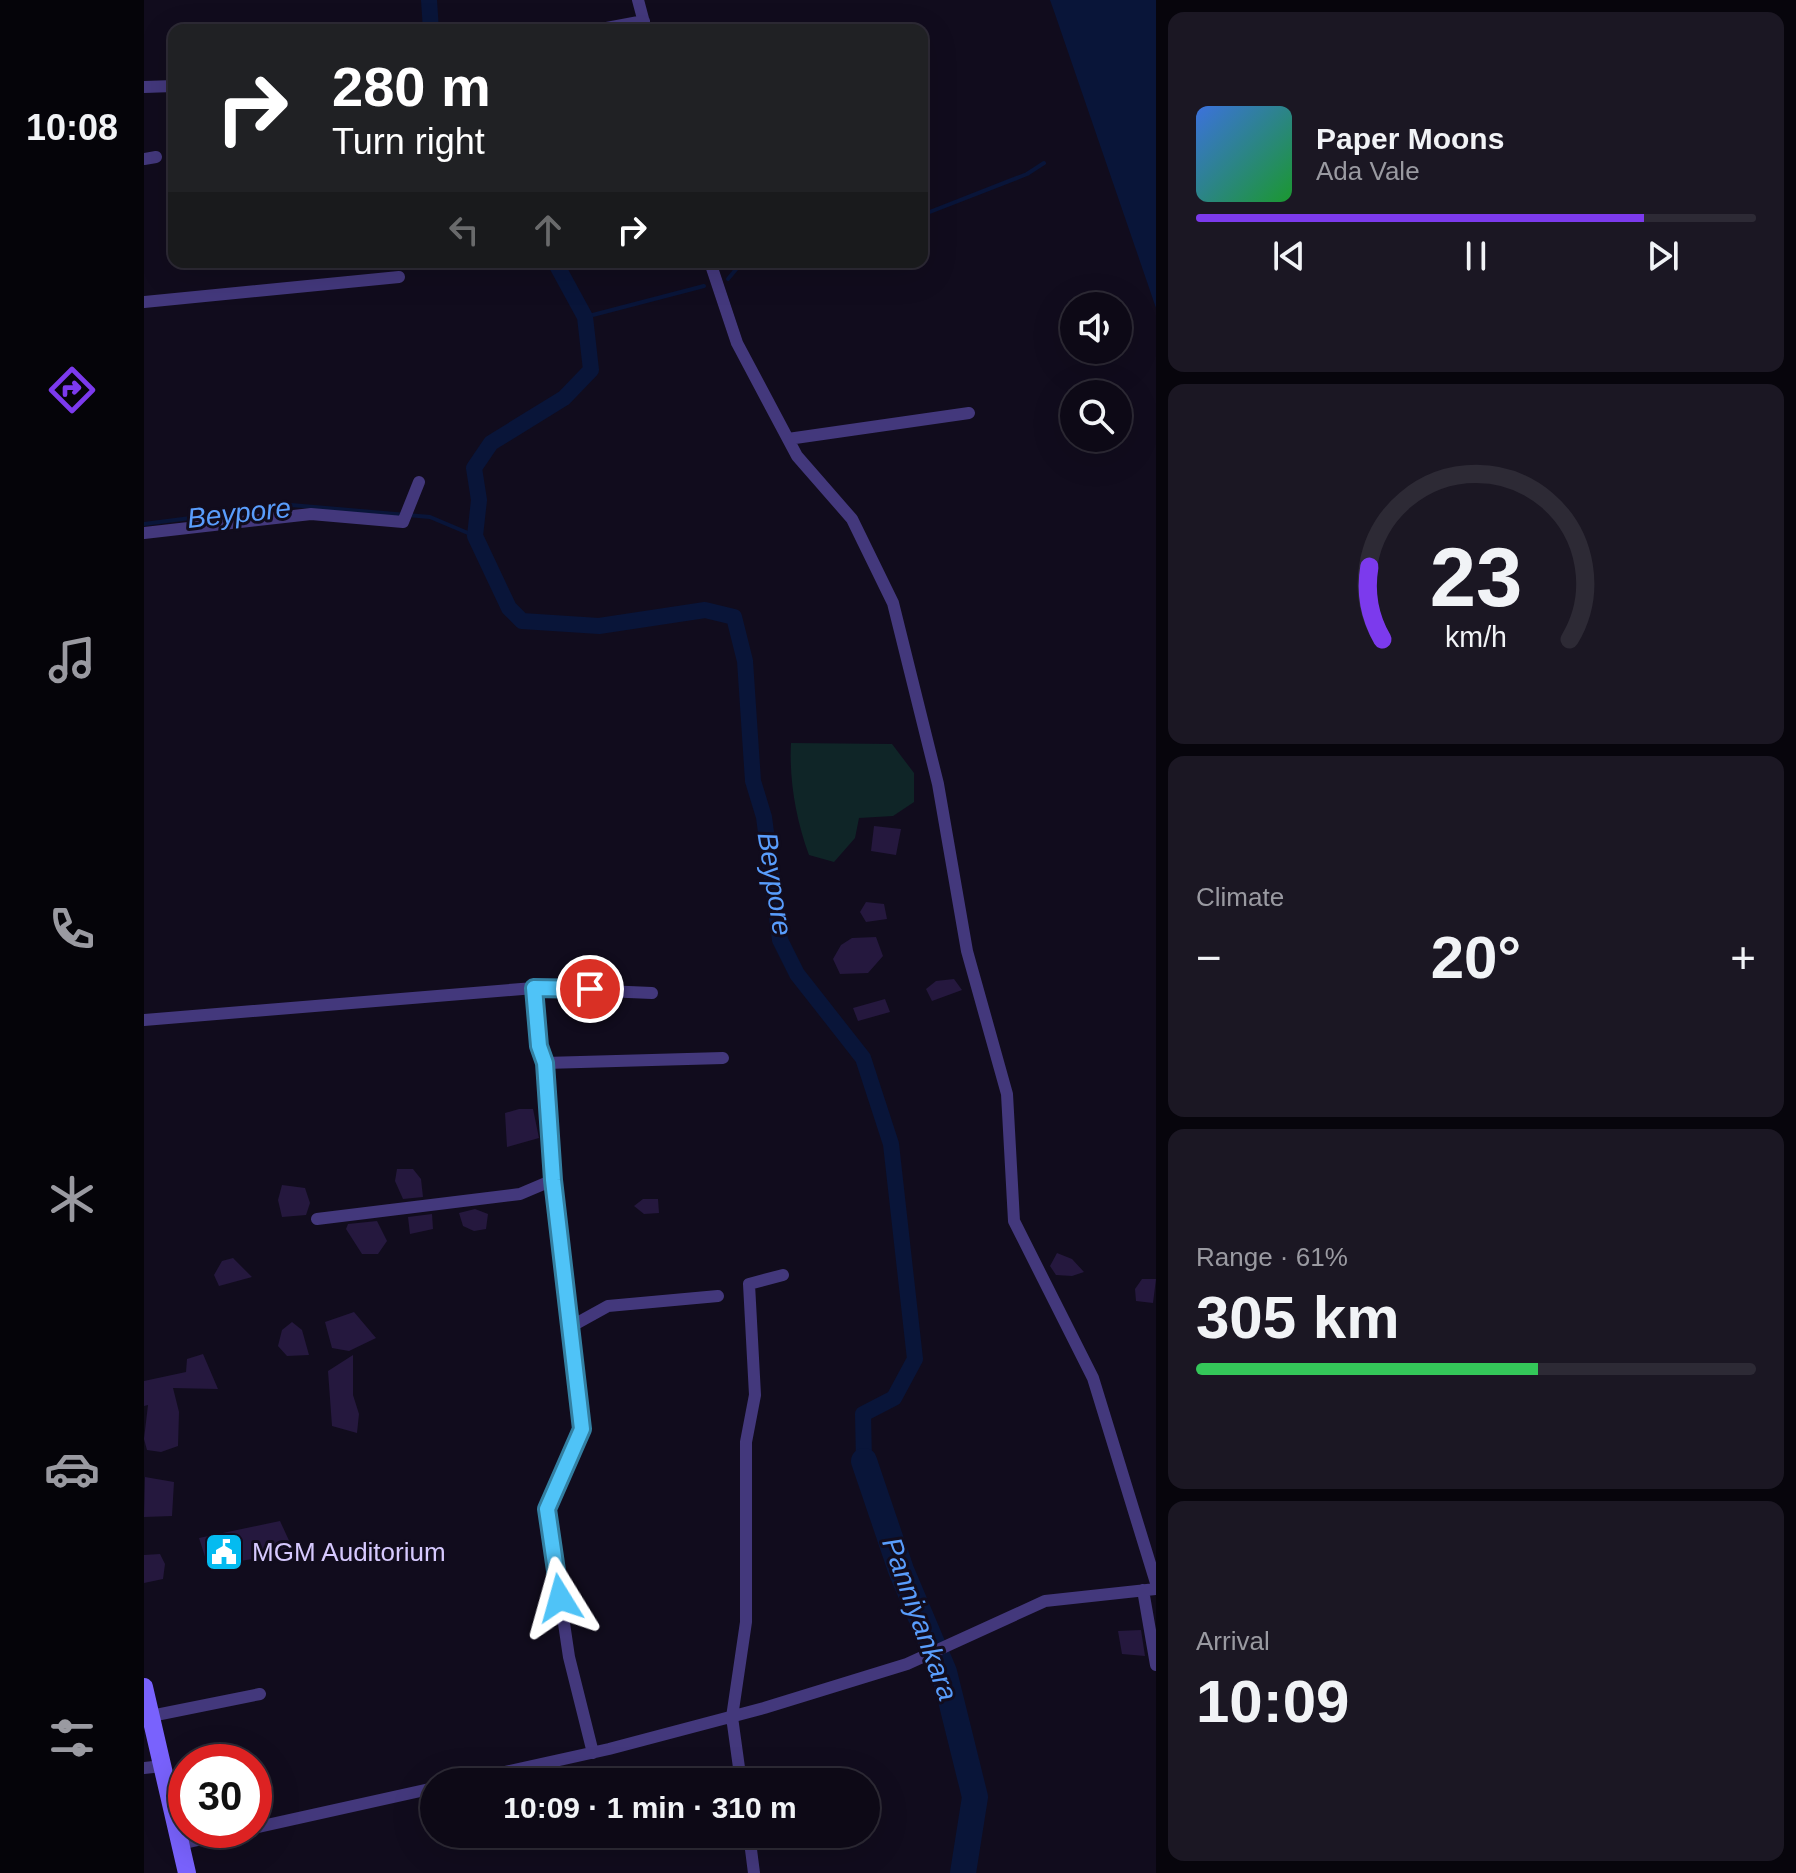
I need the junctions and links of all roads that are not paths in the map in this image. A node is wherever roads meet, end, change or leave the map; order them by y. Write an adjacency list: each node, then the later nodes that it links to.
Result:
1 (638, 0): 2 (street)
2 (644, 24)
3 (168, 86): 4 (street)
4 (144, 87)
5 (712, 268): 9 (street)
6 (399, 277): 7 (street)
7 (144, 302)
8 (969, 413): 9 (street)
9 (788, 439): 22 (street)
10 (419, 482): 11 (street)
11 (144, 533)
12 (534, 988): 13 (street); 14 (street); 16 (street)
13 (652, 993)
14 (144, 1020)
15 (723, 1058): 16 (street)
16 (545, 1063): 17 (street)
17 (553, 1180): 18 (street); 21 (street)
18 (317, 1219)
19 (783, 1275): 28 (street)
20 (718, 1296): 21 (street)
21 (570, 1327): 29 (street)
22 (1156, 1583)
23 (1150, 1590): 24 (street); 28 (street)
24 (1156, 1665)
25 (144, 1687): 27 (main road)
26 (260, 1694): 27 (street)
27 (151, 1716): 30 (main road)
28 (732, 1717): 29 (street); 32 (street)
29 (593, 1753): 31 (street)
30 (153, 1767): 34 (main road)
31 (524, 1768)
32 (739, 1768)
33 (420, 1791): 35 (street)
34 (168, 1810)
35 (272, 1824)
36 (181, 1848): 38 (main road)
37 (751, 1848): 39 (street)
38 (187, 1873)
39 (754, 1873)

